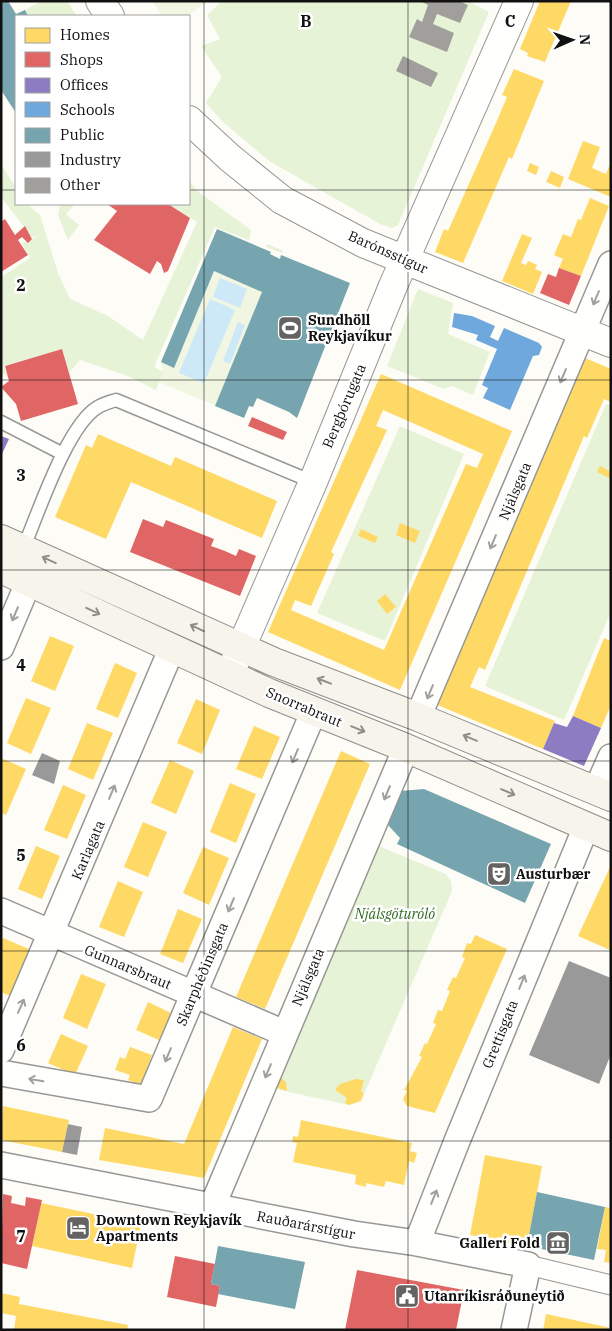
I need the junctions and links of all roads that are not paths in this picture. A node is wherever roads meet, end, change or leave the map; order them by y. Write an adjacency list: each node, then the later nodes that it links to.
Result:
1 (100, 1): 3 (street)
2 (519, 1): 5 (street, Bergþórugata)
3 (109, 15)
4 (190, 121): 5 (street, Barónsstígur)
5 (405, 261): 7 (street, Barónsstígur); 11 (street, Bergþórugata)
6 (611, 264): 7 (street, Njálsgata, one-way to 7)
7 (582, 332): 8 (street, Barónsstígur); 20 (street, Njálsgata, one-way to 20)
8 (611, 343)
9 (1, 422): 10 (lane)
10 (63, 454): 11 (lane); 12 (lane)
11 (312, 482): 17 (street, Bergþórugata)
12 (12, 544): 17 (main road, one-way to 12)
13 (1, 569): 14 (main road, Snorrabraut)
14 (29, 581): 15 (street, one-way to 15); 16 (main road, Snorrabraut, one-way to 16)
15 (1, 647)
16 (172, 648): 18 (main road, Snorrabraut); 26 (street, Karlagata, one-way to 16)
17 (241, 648): 18 (street, Bergþórugata); 20 (main road, one-way to 17)
18 (230, 673): 19 (main road, Snorrabraut)
19 (314, 711): 21 (main road, Snorrabraut, one-way to 21); 27 (street, Skarphéðinsgata, one-way to 27)
20 (418, 717): 23 (main road, one-way to 20)
21 (406, 748): 24 (main road, Snorrabraut, one-way to 24); 28 (street, Njálsgata, one-way to 28)
22 (611, 758): 23 (street)
23 (603, 794)
24 (599, 832): 33 (street, Grettisgata, one-way to 24)
25 (1, 911): 26 (street, Gunnarsbraut)
26 (52, 934): 27 (street, Gunnarsbraut); 29 (street, Karlagata, one-way to 26)
27 (193, 995): 28 (street, Gunnarsbraut); 30 (street, Skarphéðinsgata, one-way to 30)
28 (284, 1033): 32 (street, Njálsgata, one-way to 32)
29 (1, 1050)
30 (1, 1073)
31 (1, 1166): 32 (street, Rauðarárstígur)
32 (212, 1207): 33 (street, Rauðarárstígur)
33 (417, 1243): 34 (street, Rauðarárstígur)
34 (528, 1265): 35 (street, Rauðarárstígur); 36 (street)
35 (611, 1284)
36 (514, 1330)

